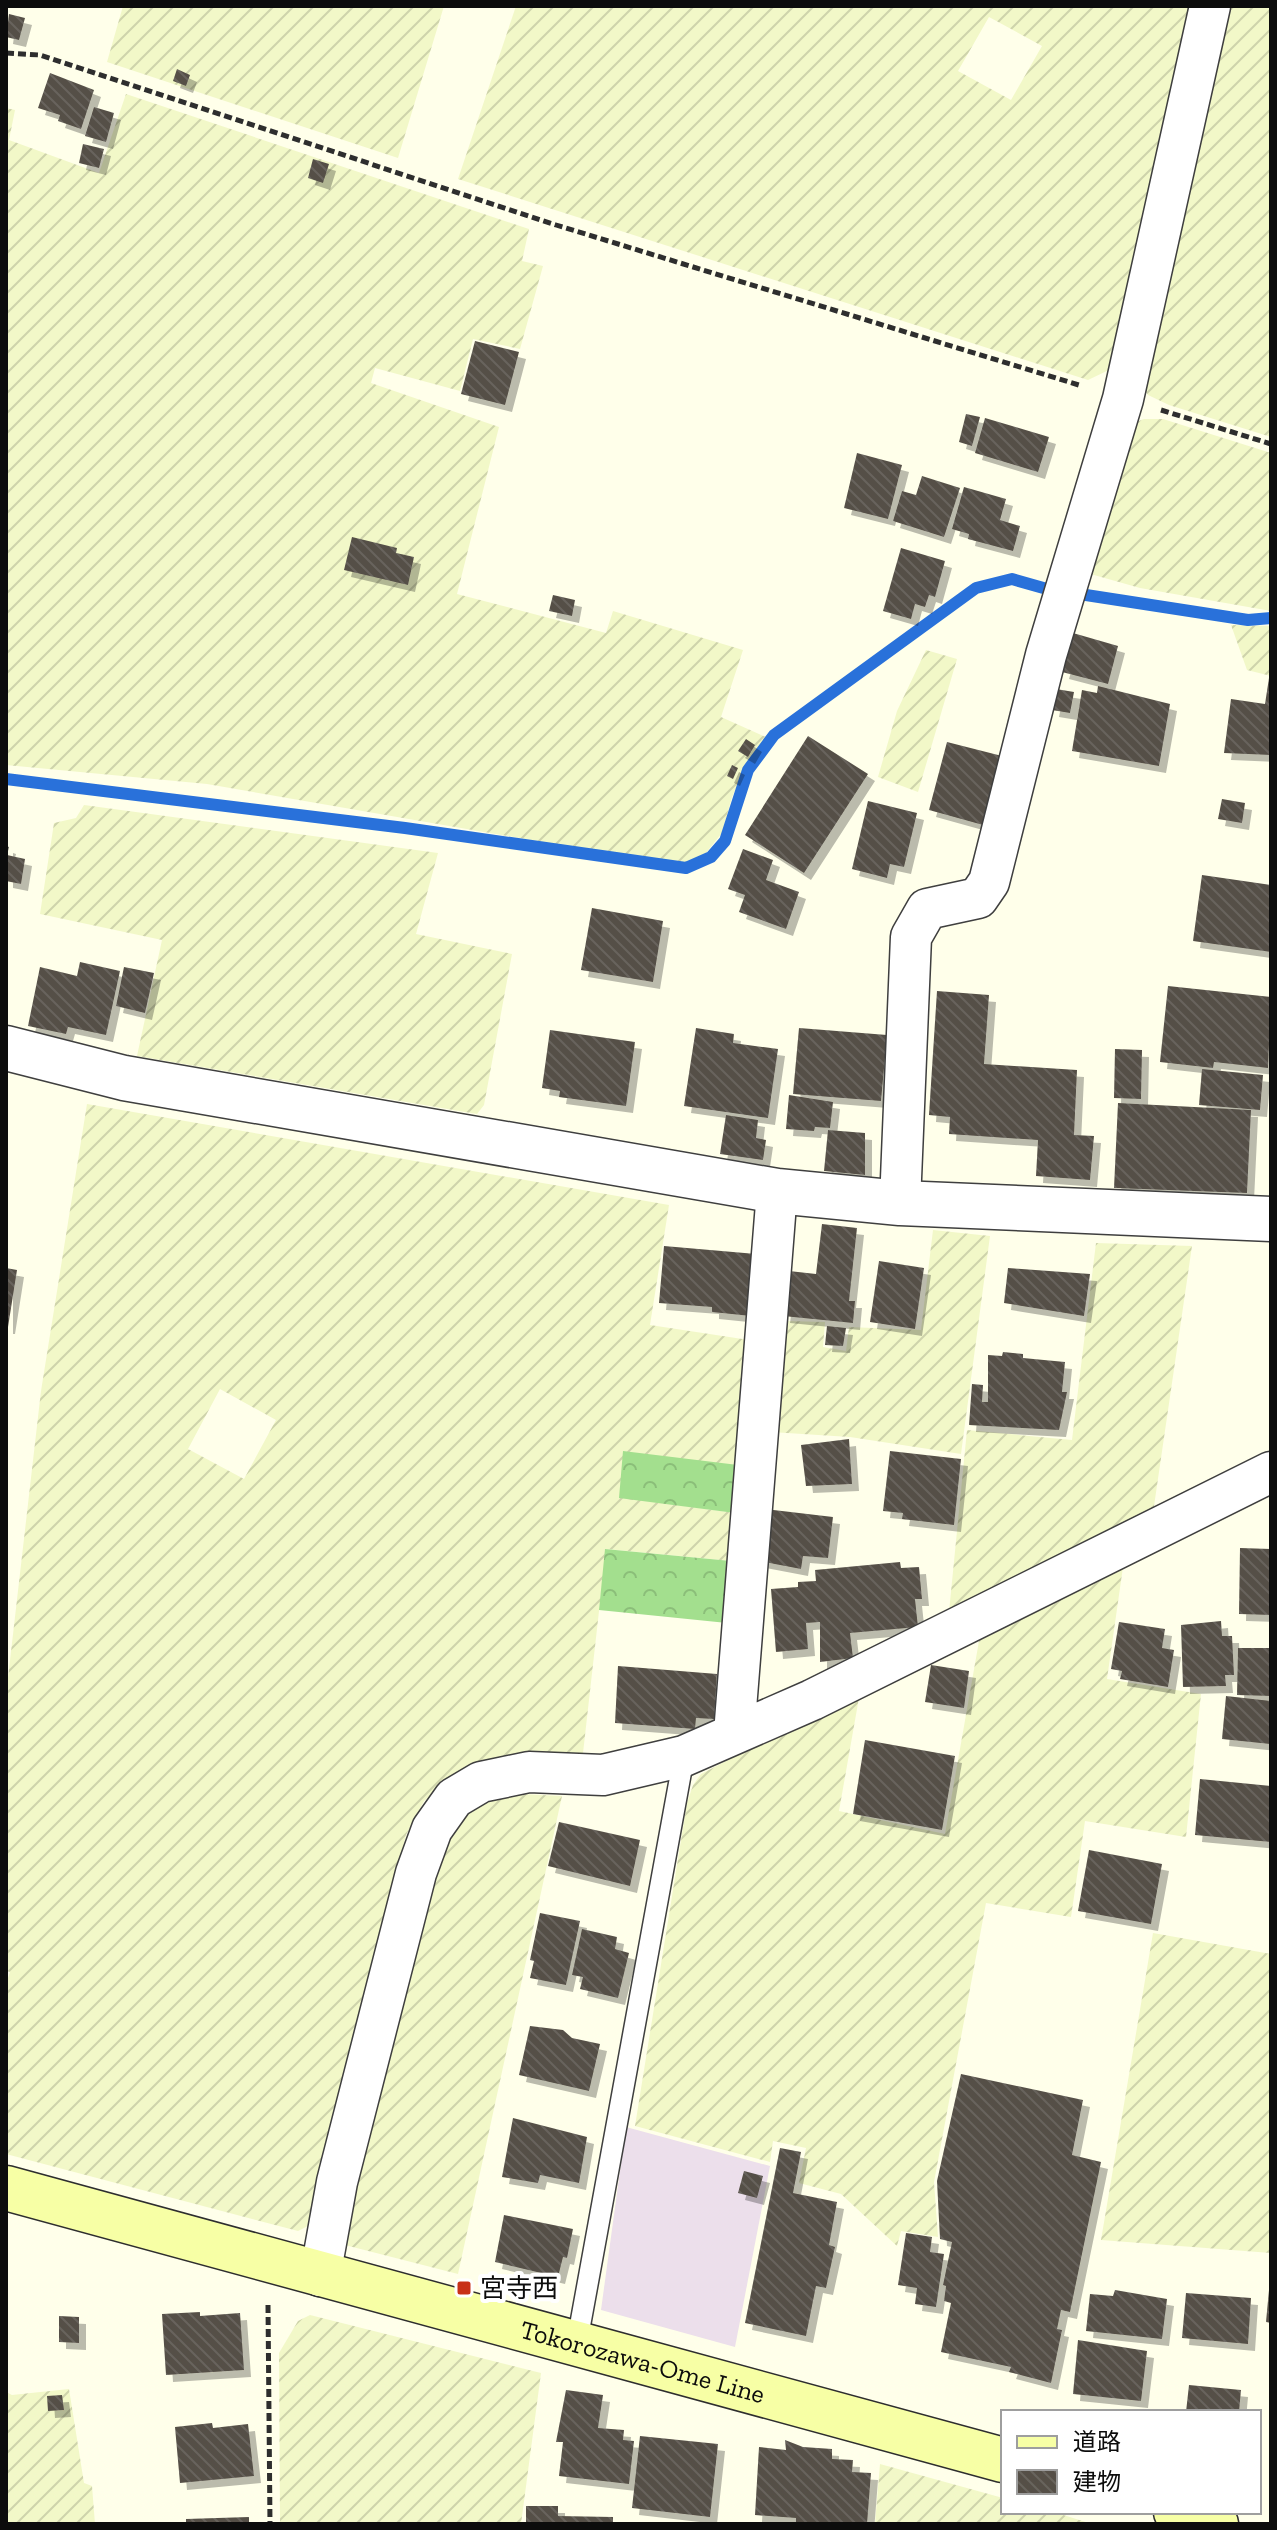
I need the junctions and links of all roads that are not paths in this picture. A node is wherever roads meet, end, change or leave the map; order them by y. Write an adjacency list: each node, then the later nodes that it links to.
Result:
1 (1210, 6): 4 (street)
2 (9, 1050): 3 (street)
3 (777, 1191): 4 (street); 7 (street)
4 (900, 1203): 5 (street)
5 (1271, 1219)
6 (1271, 1472): 7 (street)
7 (734, 1734): 8 (street)
8 (684, 1756): 10 (street); 11 (lane)
9 (6, 2188): 10 (main road, Tokorozawa-Ome Line)
10 (320, 2276): 11 (main road, Tokorozawa-Ome Line)
11 (577, 2342): 12 (main road, Tokorozawa-Ome Line)
12 (1001, 2459)
13 (1183, 2514): 14 (main road)
14 (1216, 2524)

